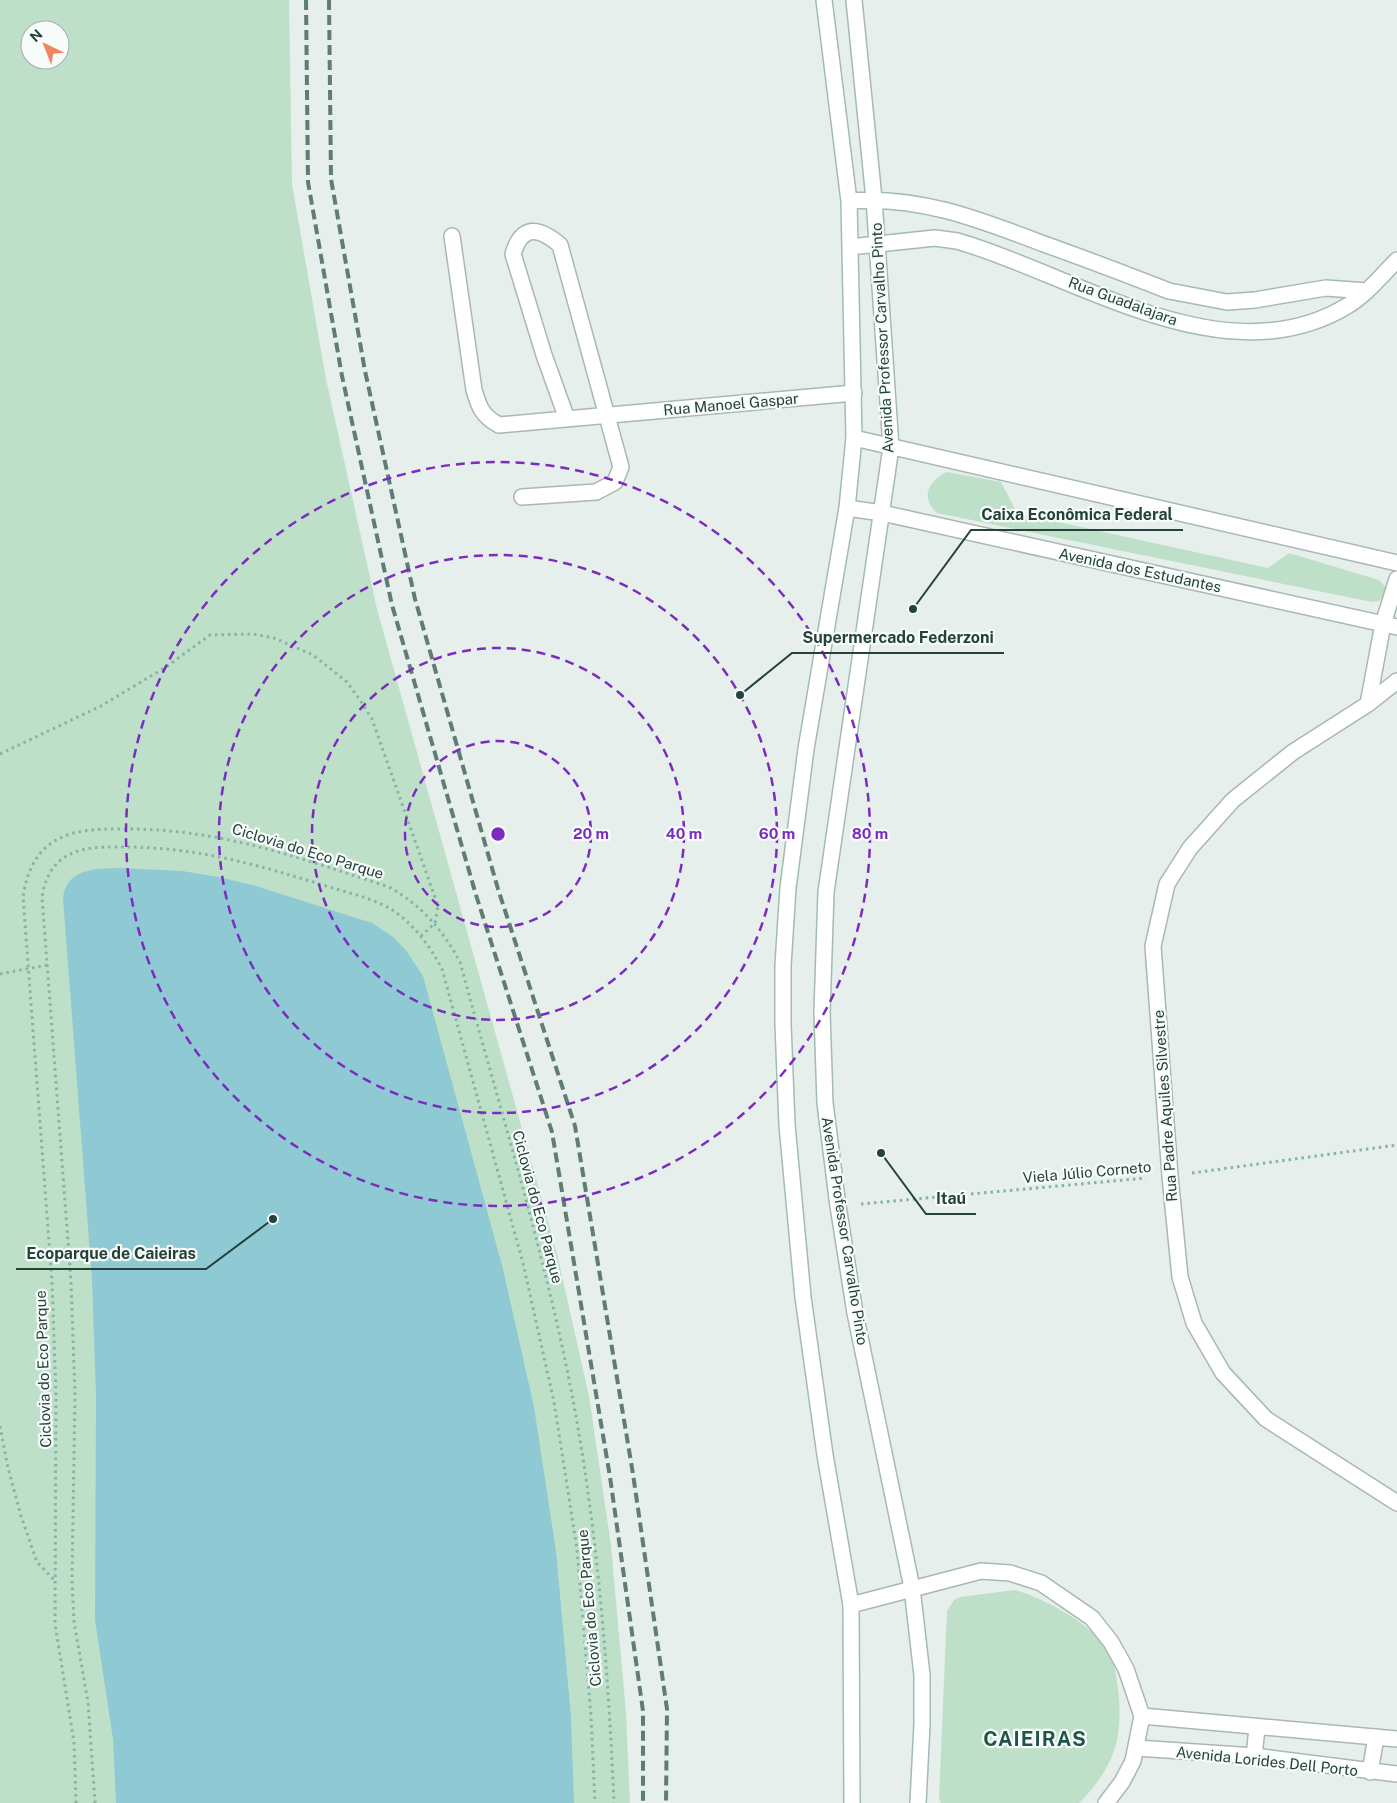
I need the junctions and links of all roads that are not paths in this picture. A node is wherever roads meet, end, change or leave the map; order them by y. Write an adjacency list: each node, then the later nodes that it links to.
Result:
1 (824, 0): 4 (street, Avenida Professor Carvalho Pinto)
2 (854, 0): 3 (street, Avenida Professor Carvalho Pinto)
3 (874, 199): 4 (street, Rua Guadalajara); 6 (street, Avenida Professor Carvalho Pinto); 9 (street, Rua Guadalajara)
4 (849, 201): 7 (street, Avenida Professor Carvalho Pinto)
5 (452, 236): 12 (street, Rua Manoel Gaspar)
6 (877, 244): 7 (street, Rua Guadalajara); 9 (street, Rua Guadalajara); 14 (street, Avenida Professor Carvalho Pinto)
7 (850, 247): 10 (street, Avenida Professor Carvalho Pinto)
8 (1397, 260): 9 (street, Rua Guadalajara)
9 (1366, 291)
10 (854, 392): 11 (street, Rua Manoel Gaspar); 13 (street, Avenida Professor Carvalho Pinto)
11 (607, 415): 12 (street, Rua Manoel Gaspar); 12 (street); 15 (street)
12 (567, 419)
13 (854, 438): 14 (street); 16 (street, Avenida Professor Carvalho Pinto)
14 (891, 447): 17 (street, Avenida Professor Carvalho Pinto); 18 (street)
15 (522, 497)
16 (846, 508): 17 (street, Avenida dos Estudantes); 25 (street, Avenida Professor Carvalho Pinto)
17 (882, 513): 20 (street, Avenida dos Estudantes); 24 (street, Avenida Professor Carvalho Pinto)
18 (1397, 563)
19 (1397, 579): 20 (street)
20 (1390, 625): 22 (street)
21 (1397, 681): 22 (street, Rua Padre Aquiles Silvestre)
22 (1368, 704): 23 (street, Rua Padre Aquiles Silvestre)
23 (1397, 1503)
24 (912, 1588): 25 (street); 26 (street); 35 (street, Avenida Professor Carvalho Pinto)
25 (851, 1605): 34 (street, Avenida Professor Carvalho Pinto)
26 (1142, 1716): 27 (street); 30 (street)
27 (1257, 1728): 28 (street); 31 (street)
28 (1376, 1736): 29 (street); 32 (street)
29 (1397, 1739)
30 (1137, 1748): 31 (street, Avenida Lorides Dell Porto); 36 (street)
31 (1254, 1756): 32 (street, Avenida Lorides Dell Porto)
32 (1370, 1772): 33 (street, Avenida Lorides Dell Porto)
33 (1397, 1774)
34 (852, 1803)
35 (918, 1803)
36 (1106, 1803)

